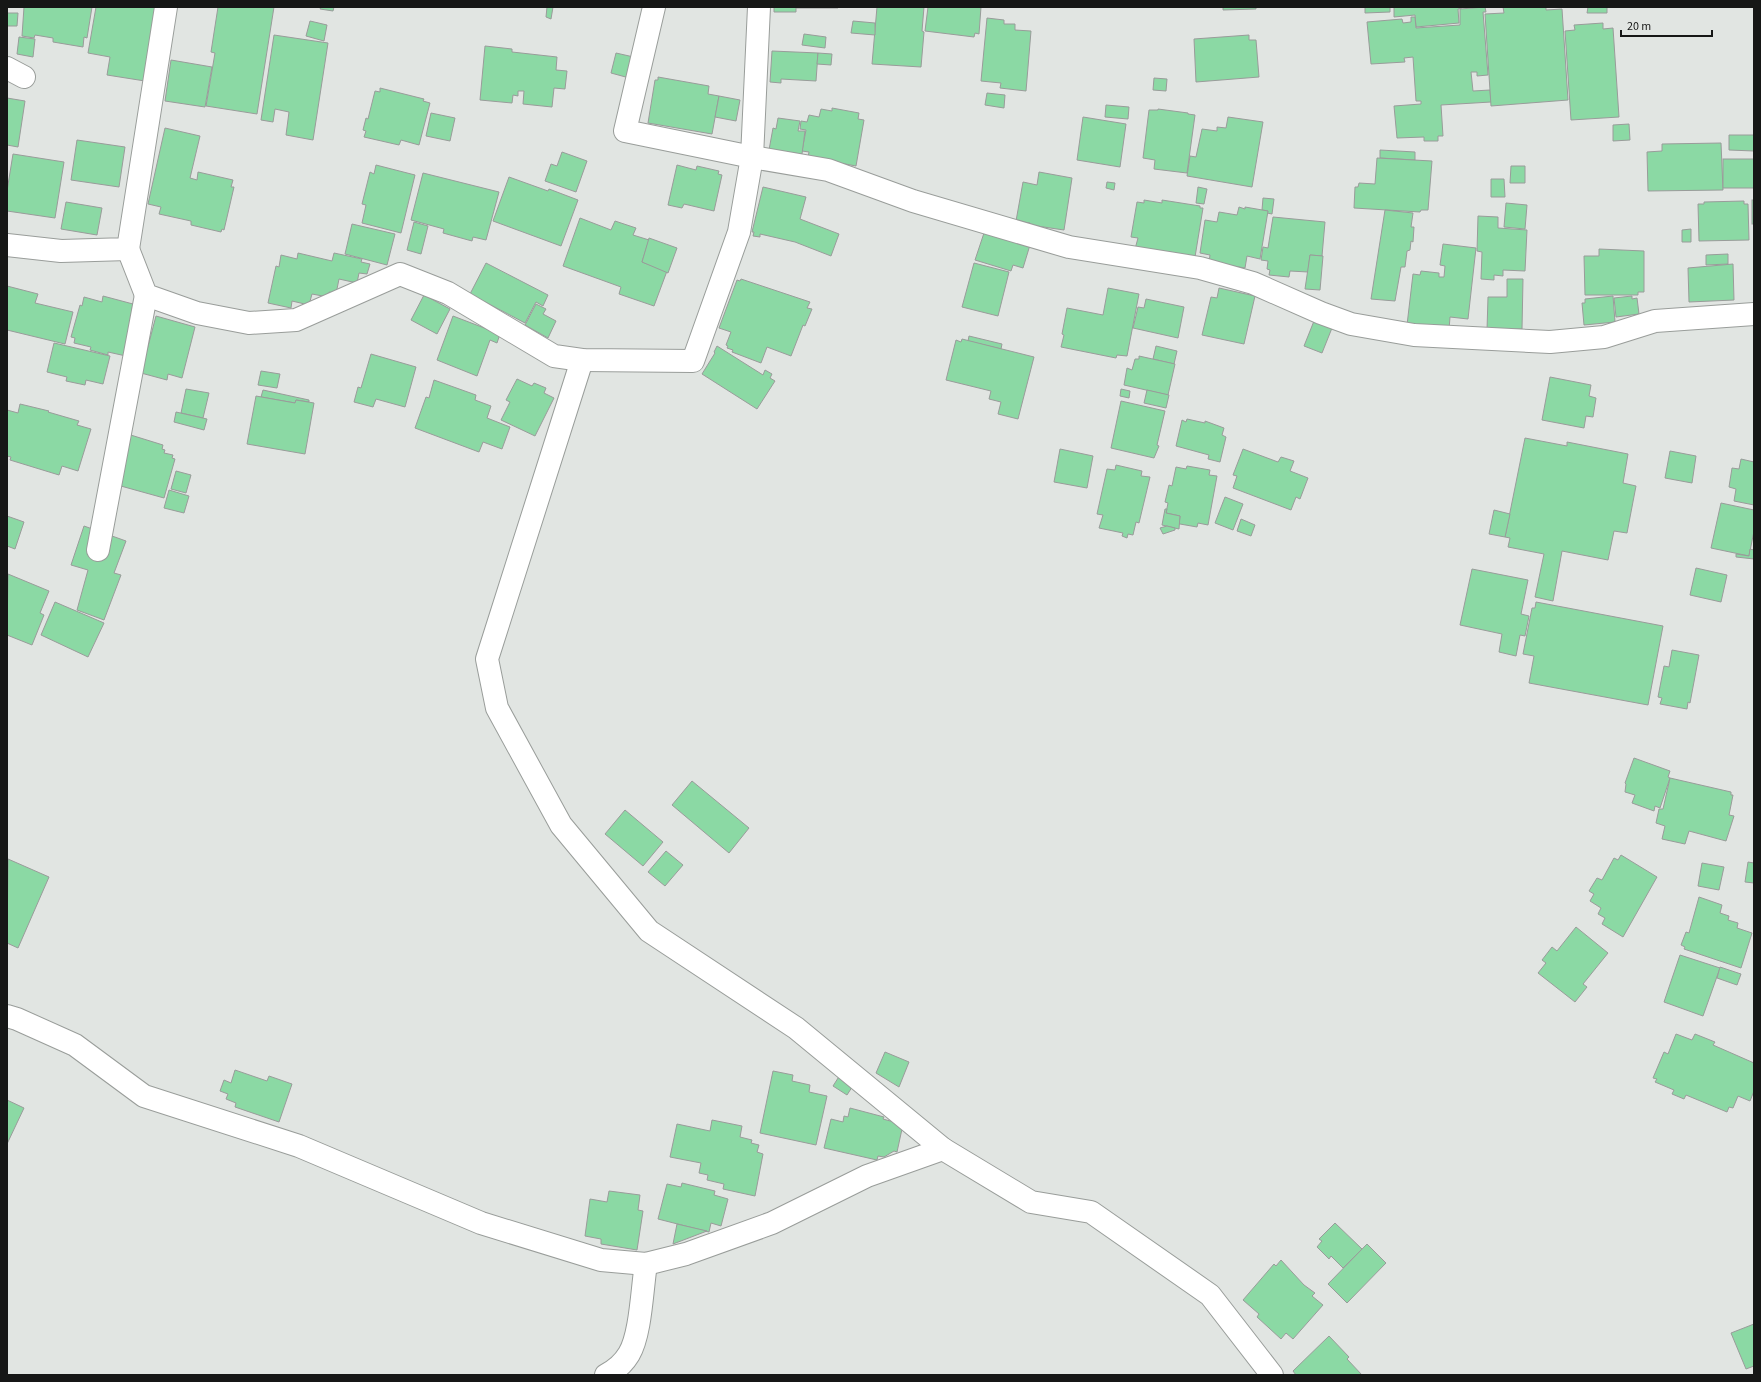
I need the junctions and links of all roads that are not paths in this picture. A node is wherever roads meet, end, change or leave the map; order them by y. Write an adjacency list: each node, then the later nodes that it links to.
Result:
1 (166, 7): 6 (street)
2 (654, 7): 4 (street)
3 (759, 7): 4 (street)
4 (752, 157): 8 (street); 9 (street)
5 (7, 245): 6 (street)
6 (128, 249): 7 (street)
7 (146, 295): 9 (street); 10 (street)
8 (1754, 314)
9 (582, 360): 12 (street)
10 (98, 550)
11 (7, 1016): 13 (street)
12 (943, 1149): 13 (street); 15 (street)
13 (646, 1264): 14 (street)
14 (614, 1373)
15 (1272, 1375)

